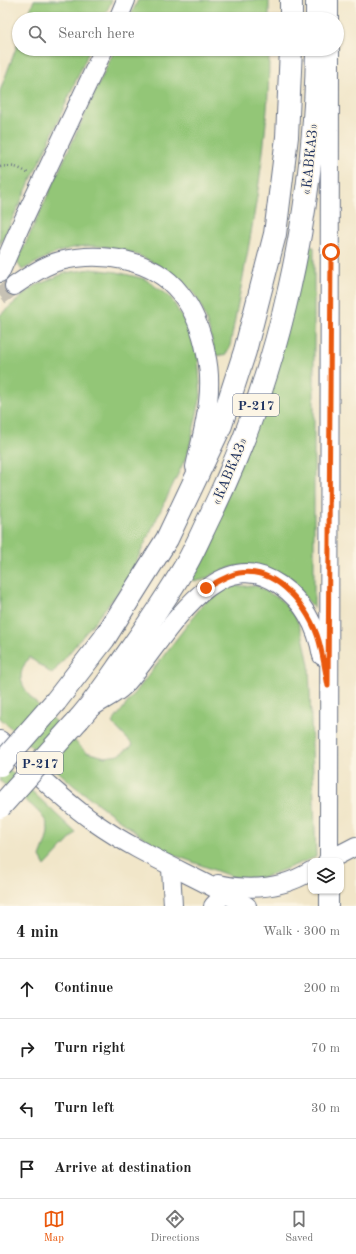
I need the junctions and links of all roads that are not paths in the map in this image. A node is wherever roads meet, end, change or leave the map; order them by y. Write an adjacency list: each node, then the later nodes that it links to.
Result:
1 (126, 0): 5 (street)
2 (291, 0): 6 (highway)
3 (317, 0): 7 (highway)
4 (329, 0): 8 (street)
5 (121, 12)
6 (291, 12)
7 (317, 12)
8 (329, 12)
9 (101, 56): 13 (street)
10 (291, 56): 15 (highway, «КАВКАЗ» / Р-217)
11 (317, 56): 17 (highway, «КАВКАЗ» / Р-217)
12 (330, 56): 16 (street)
13 (0, 273)
14 (14, 286): 15 (street)
15 (191, 487): 19 (highway, «КАВКАЗ» / Р-217, bridge)
16 (328, 686): 17 (street); 22 (street)
17 (83, 715): 20 (highway, «КАВКАЗ» / Р-217, bridge)
18 (0, 740): 24 (street)
19 (0, 765)
20 (0, 807)
21 (356, 846): 23 (street)
22 (328, 858)
23 (334, 858)
24 (171, 868): 26 (street); 29 (street)
25 (308, 872): 26 (street)
26 (201, 880): 28 (street)
27 (329, 894): 31 (street)
28 (219, 900): 30 (street)
29 (173, 906)
30 (247, 906)
31 (329, 906)

